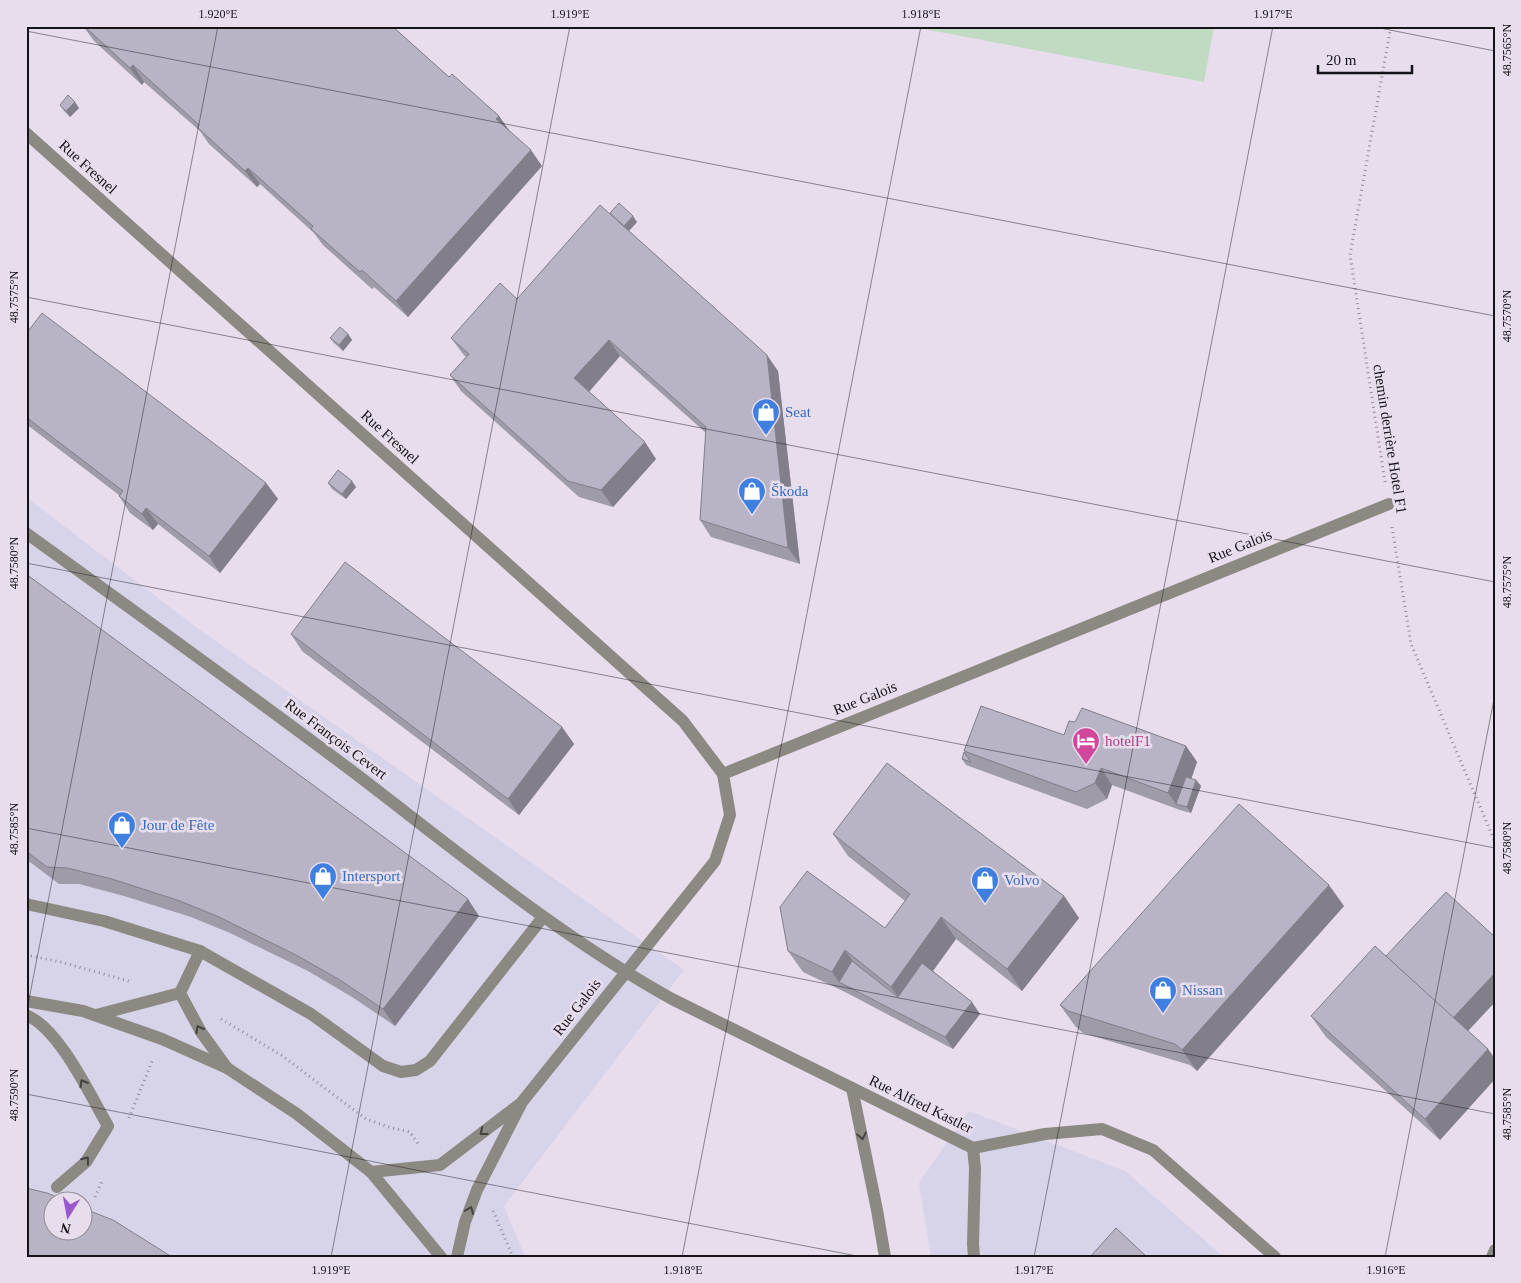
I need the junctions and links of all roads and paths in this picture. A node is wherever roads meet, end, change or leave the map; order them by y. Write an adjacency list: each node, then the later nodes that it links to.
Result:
1 (1391, 26): 3 (path, chemin derrière Hotel F1)
2 (26, 133): 5 (street, Rue Fresnel)
3 (1389, 504): 5 (street, Rue Galois); 6 (path, chemin derrière Hotel F1)
4 (26, 533): 8 (street, Rue François Cevert)
5 (723, 774): 10 (street, Rue Galois)
6 (1495, 842)
7 (26, 904): 9 (street)
8 (543, 917): 9 (street); 10 (street, Rue François Cevert)
9 (200, 952): 11 (street)
10 (625, 972): 17 (street, Rue Alfred Kastler); 18 (street, Rue Galois)
11 (180, 993): 14 (street); 16 (street, one-way to 11)
12 (26, 1001): 14 (street)
13 (26, 1015): 23 (street, one-way to 13)
14 (96, 1015): 15 (street)
15 (162, 1039): 16 (street); 19 (path)
16 (227, 1068): 22 (street)
17 (852, 1088): 20 (street, Rue Alfred Kastler); 30 (street, one-way to 30)
18 (522, 1102): 22 (street, Rue Galois, one-way to 22); 28 (street, Rue Galois, one-way to 18)
19 (127, 1123)
20 (973, 1148): 31 (street); 32 (street, Rue Alfred Kastler)
21 (106, 1172): 24 (path)
22 (371, 1172): 27 (street)
23 (57, 1188)
24 (95, 1197)
25 (491, 1207): 29 (path)
26 (1495, 1250): 33 (street)
27 (441, 1257)
28 (456, 1257)
29 (513, 1257)
30 (885, 1257)
31 (974, 1257)
32 (1275, 1257)
33 (1492, 1257)

